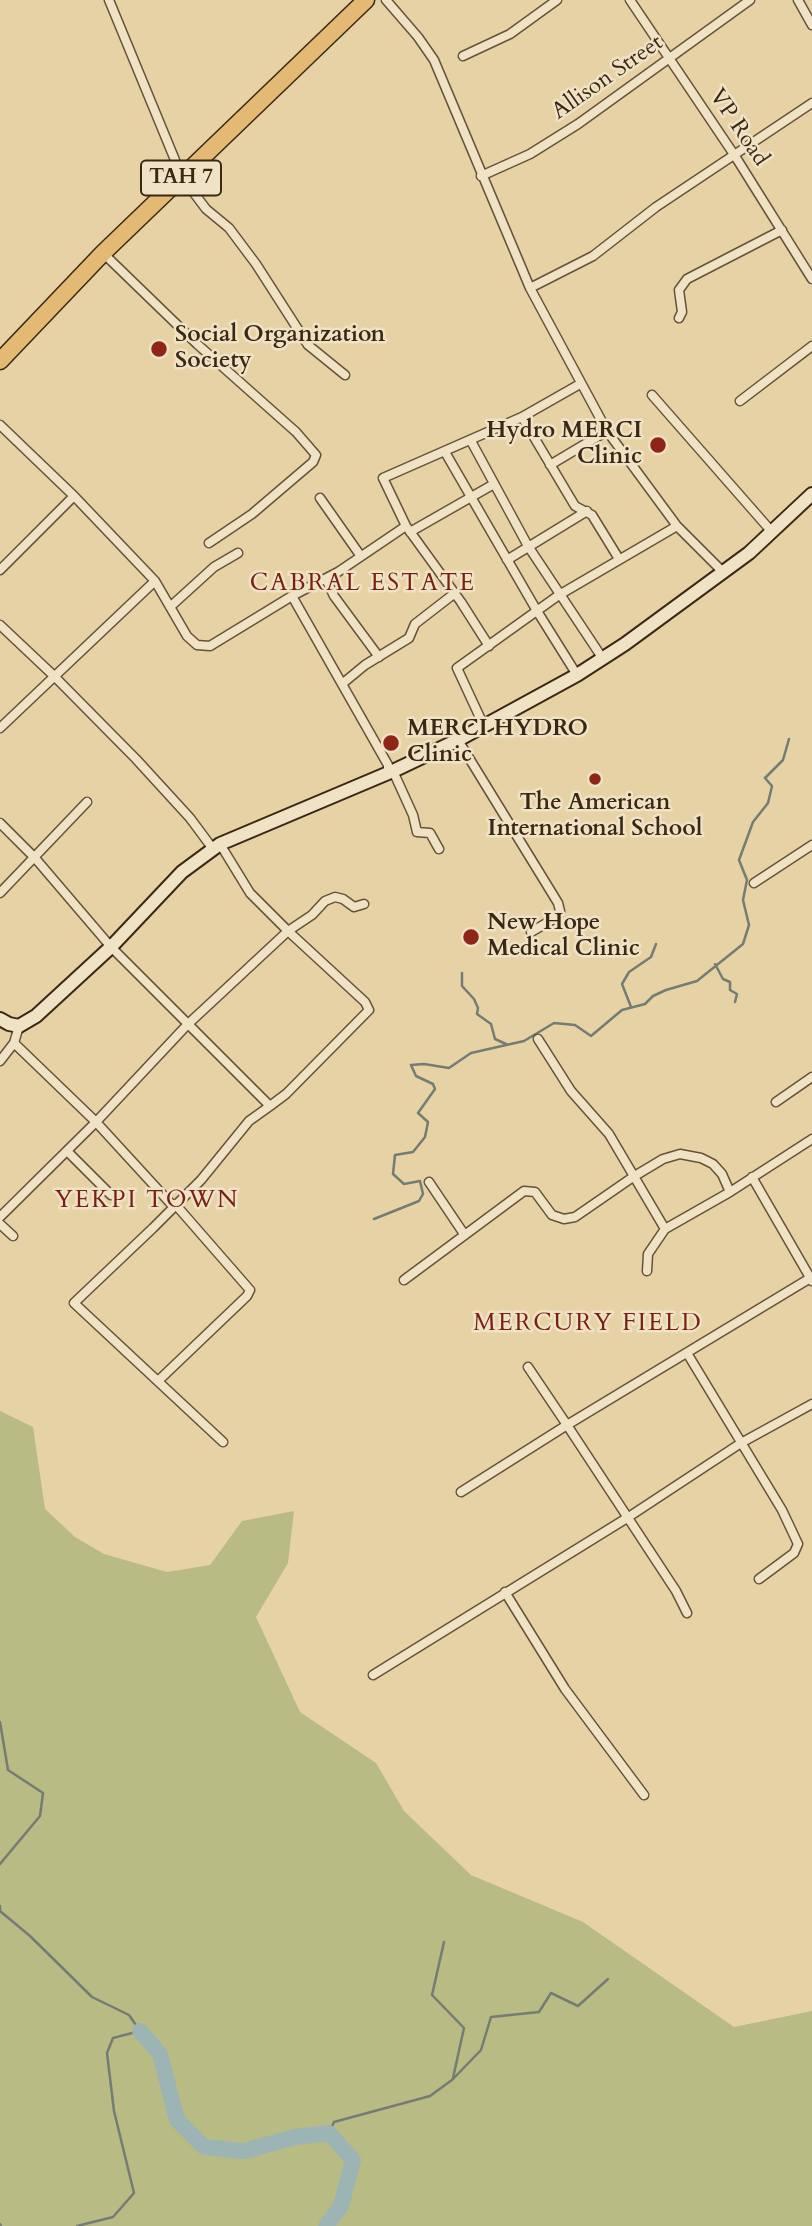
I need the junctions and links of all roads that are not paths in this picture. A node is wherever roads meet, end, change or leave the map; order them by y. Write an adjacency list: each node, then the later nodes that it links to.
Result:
1 (109, 0): 14 (street)
2 (366, 0): 14 (highway, TAH 7)
3 (386, 0): 13 (street)
4 (557, 0): 9 (street)
5 (630, 0): 10 (street, VP Road)
6 (750, 0): 10 (street, Allison Street)
7 (798, 0): 8 (street)
8 (812, 25)
9 (463, 56)
10 (669, 60): 12 (street, VP Road); 13 (street, Allison Street)
11 (812, 103): 12 (street)
12 (734, 156): 15 (street, VP Road); 18 (street)
13 (481, 176): 18 (street)
14 (182, 177): 16 (highway, TAH 7); 22 (street)
15 (782, 230): 17 (street, VP Road); 19 (street)
16 (103, 253): 21 (highway, TAH 7); 41 (street)
17 (812, 279)
18 (530, 288): 23 (street)
19 (679, 318)
20 (812, 346): 25 (street)
21 (0, 361)
22 (345, 374)
23 (580, 384): 26 (street); 28 (street)
24 (652, 395): 40 (street)
25 (740, 401)
26 (522, 417): 29 (street); 31 (street)
27 (0, 425): 34 (street)
28 (607, 431): 31 (street); 38 (street)
29 (471, 441): 30 (street); 32 (street)
30 (445, 452): 35 (street); 39 (street)
31 (550, 465): 37 (street)
32 (494, 484): 35 (street); 42 (street)
33 (812, 494): 40 (street)
34 (75, 496): 47 (street); 50 (street)
35 (471, 497): 39 (street); 46 (street)
36 (320, 498): 44 (street)
37 (587, 510): 42 (street); 45 (street)
38 (677, 526): 45 (street); 48 (street)
39 (408, 529): 44 (street); 51 (street)
40 (772, 532): 48 (street)
41 (209, 543)
42 (528, 546): 46 (street); 52 (street)
43 (238, 553): 54 (street)
44 (360, 555): 49 (street)
45 (619, 559): 52 (street)
46 (507, 560): 55 (street)
47 (0, 570)
48 (723, 572): 59 (street)
49 (326, 579): 53 (street); 58 (street)
50 (155, 580): 54 (street); 60 (street)
51 (454, 593): 57 (street); 58 (street)
52 (559, 595): 55 (street); 59 (street)
53 (292, 596): 54 (street); 62 (street)
54 (170, 607)
55 (537, 611): 57 (street); 61 (street)
56 (0, 625): 60 (street)
57 (489, 646): 63 (street)
58 (379, 657): 62 (street)
59 (603, 659): 61 (street)
60 (54, 675): 64 (street); 70 (street)
61 (577, 675): 63 (street)
62 (342, 684): 66 (street)
63 (483, 724): 65 (street)
64 (0, 728)
65 (458, 740): 66 (street); 77 (street)
66 (391, 772): 70 (street); 71 (street)
67 (87, 802): 72 (street)
68 (0, 822): 72 (street)
69 (812, 845): 73 (street)
70 (216, 847): 76 (street); 78 (street)
71 (439, 849)
72 (35, 858): 74 (street); 78 (street)
73 (754, 883)
74 (0, 893)
75 (364, 904): 76 (street)
76 (288, 931): 80 (street); 87 (street)
77 (531, 932)
78 (111, 947): 80 (street); 81 (street)
79 (0, 1018): 81 (street)
80 (187, 1025): 87 (street); 88 (street)
81 (19, 1026): 83 (street)
82 (538, 1039): 91 (street)
83 (14, 1043): 84 (street); 88 (street)
84 (0, 1061)
85 (812, 1077): 86 (street)
86 (776, 1102)
87 (270, 1106): 96 (street)
88 (96, 1122): 90 (street); 96 (street)
89 (812, 1139): 92 (street)
90 (67, 1151): 95 (street); 97 (street)
91 (634, 1177): 94 (street); 99 (street); 100 (street)
92 (752, 1177): 94 (street); 103 (street)
93 (429, 1182): 100 (street)
94 (730, 1192): 99 (street)
95 (111, 1195)
96 (174, 1205): 107 (street); 107 (street)
97 (0, 1217)
98 (0, 1224): 101 (street)
99 (665, 1229): 102 (street)
100 (464, 1234): 104 (street)
101 (13, 1237)
102 (647, 1271)
103 (811, 1278): 105 (street)
104 (404, 1280)
105 (687, 1353): 109 (street); 111 (street)
106 (528, 1367): 109 (street)
107 (159, 1381): 110 (street)
108 (812, 1404): 111 (street)
109 (567, 1425): 112 (street); 113 (street)
110 (223, 1442)
111 (741, 1443): 113 (street); 114 (street)
112 (461, 1492)
113 (627, 1518): 115 (street); 116 (street)
114 (759, 1579)
115 (505, 1592): 117 (street); 118 (street)
116 (687, 1612)
117 (373, 1675)
118 (644, 1795)

